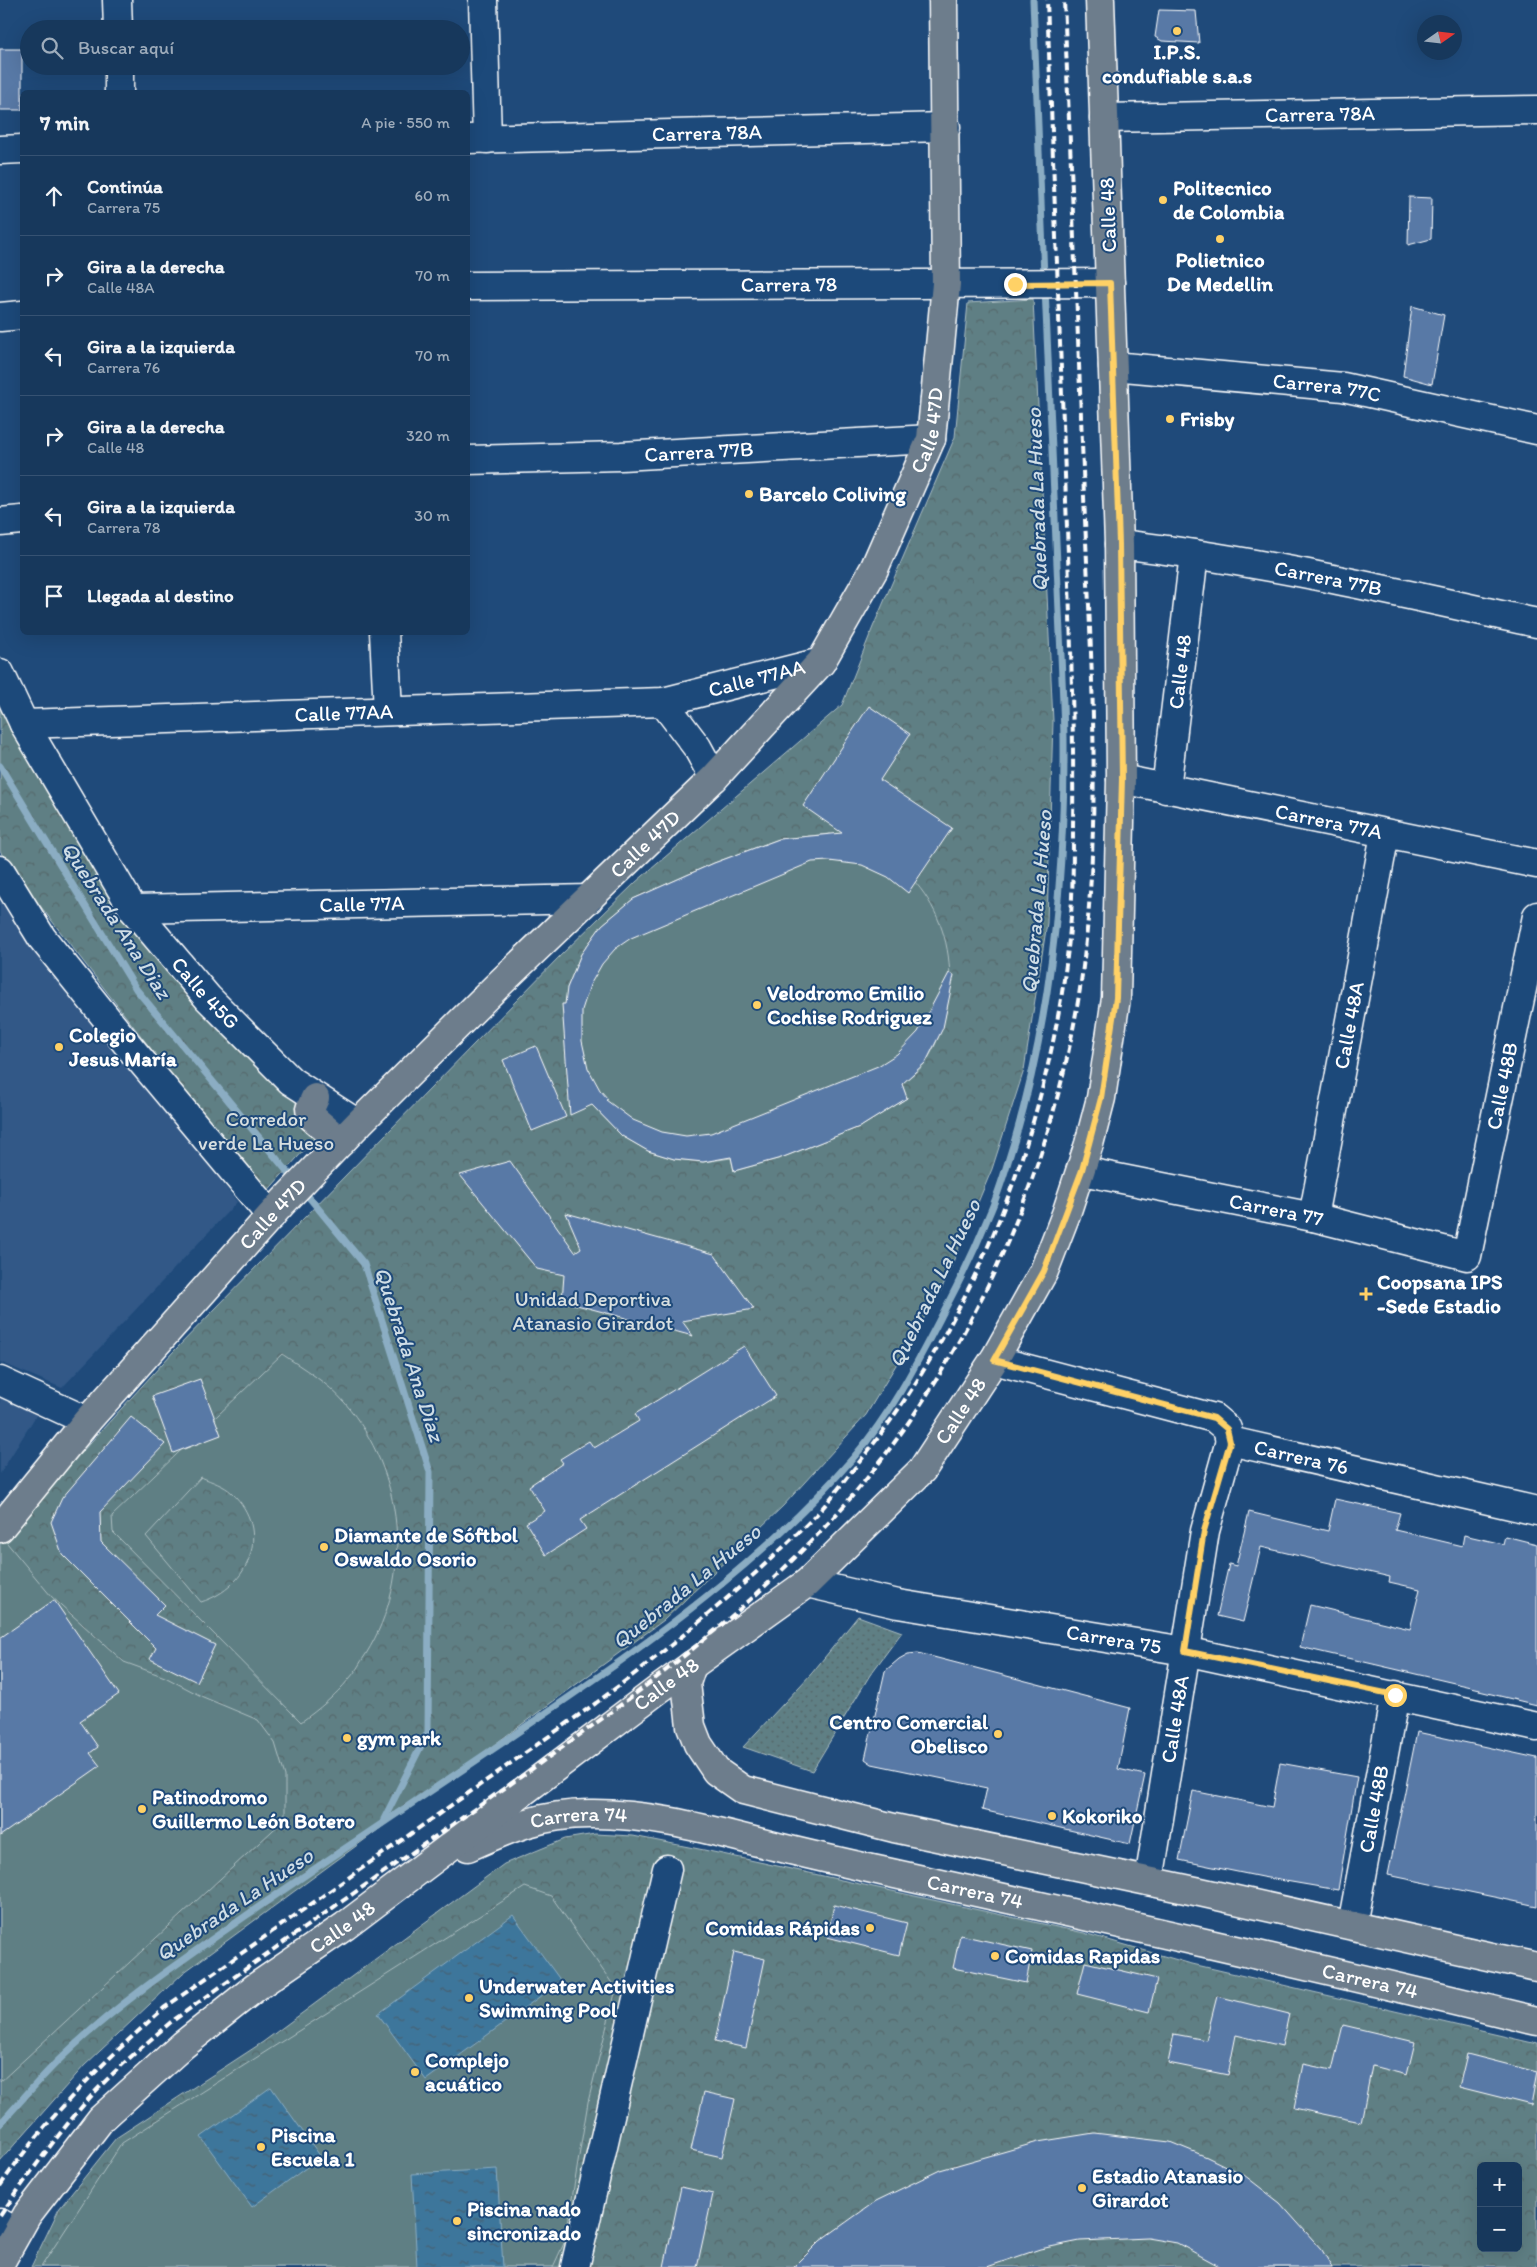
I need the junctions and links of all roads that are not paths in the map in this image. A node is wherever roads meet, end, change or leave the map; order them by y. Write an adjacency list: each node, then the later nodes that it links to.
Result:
1 (117, 0): 5 (street)
2 (483, 0): 11 (street)
3 (943, 0): 10 (main road, Calle 47D)
4 (1100, 0): 9 (main road, Calle 48)
5 (118, 20)
6 (119, 75): 7 (street)
7 (119, 90)
8 (1537, 110): 9 (street, Carrera 78A)
9 (1104, 118): 14 (main road, Calle 48)
10 (946, 127): 11 (street, Carrera 78A); 15 (main road, Calle 47D)
11 (477, 139)
12 (20, 149): 13 (street)
13 (0, 150)
14 (1110, 283): 15 (street, Carrera 78); 19 (main road, Calle 48)
15 (946, 284): 16 (street, Carrera 78); 21 (main road, Calle 47D)
16 (470, 286)
17 (20, 315): 18 (street)
18 (0, 317)
19 (1113, 366): 20 (street, Carrera 77C); 25 (main road, Calle 48)
20 (1537, 430)
21 (931, 439): 22 (street, Carrera 77B); 29 (main road, Calle 47D)
22 (470, 460)
23 (20, 520): 24 (street)
24 (0, 522)
25 (1119, 544): 26 (street, Carrera 77B); 35 (main road, Calle 48)
26 (1194, 554): 27 (street, Carrera 77B); 36 (street, Calle 48)
27 (1537, 623)
28 (384, 635): 32 (street)
29 (821, 662): 31 (street, Calle 77AA); 34 (main road, Calle 47D)
30 (0, 673): 33 (street, Calle 45G)
31 (663, 702): 32 (street, Calle 77AA); 34 (street)
32 (388, 711): 33 (street, Calle 77AA)
33 (24, 724): 41 (street, Calle 45G)
34 (714, 778): 40 (main road, Calle 47D)
35 (1122, 779): 36 (street, Carrera 77A); 44 (main road, Calle 48)
36 (1166, 789): 37 (street, Carrera 77A)
37 (1385, 834): 38 (street, Carrera 77A); 46 (street, Calle 48A)
38 (1537, 864)
39 (0, 870): 45 (street)
40 (589, 899): 41 (street, Calle 77A); 43 (main road, Calle 47D)
41 (133, 909): 43 (street, Calle 45G)
42 (1537, 916): 47 (street, Calle 48B)
43 (345, 1137): 45 (main road, Calle 47D)
44 (1082, 1170): 46 (street, Carrera 77); 48 (main road, Calle 48)
45 (277, 1209): 50 (main road, Calle 47D)
46 (1313, 1217): 47 (street, Carrera 77)
47 (1467, 1256)
48 (994, 1360): 51 (street, Carrera 76); 54 (main road, Calle 48)
49 (0, 1381): 50 (street)
50 (87, 1421): 53 (main road, Calle 47D)
51 (1230, 1442): 52 (street, Carrera 76); 55 (street, Calle 48A)
52 (1537, 1511)
53 (0, 1528)
54 (807, 1583): 55 (street, Carrera 75); 56 (main road, Calle 48)
55 (1185, 1651): 57 (street, Carrera 75); 61 (street, Calle 48A)
56 (692, 1665): 60 (main road, Calle 48); 61 (main road)
57 (1395, 1695): 58 (street, Carrera 75); 62 (street, Calle 48B)
58 (1537, 1727)
59 (667, 1869): 67 (street)
60 (419, 1870): 64 (main road, Carrera 74); 65 (main road, Calle 48)
61 (1149, 1881): 62 (main road)
62 (1352, 1925): 63 (main road)
63 (1537, 1967)
64 (1537, 2021)
65 (8, 2228): 66 (main road, Calle 48)
66 (0, 2263)
67 (575, 2267)

